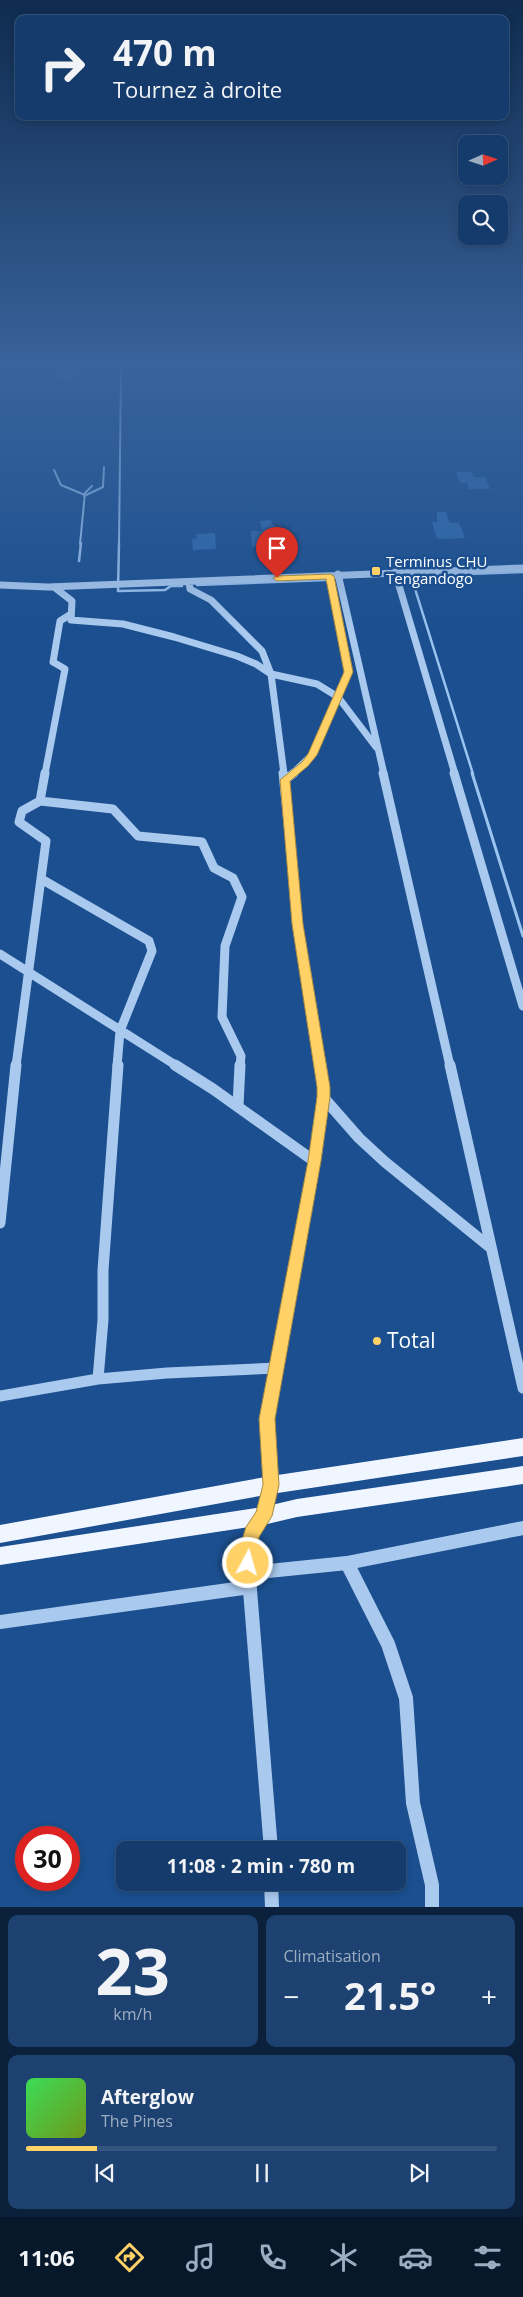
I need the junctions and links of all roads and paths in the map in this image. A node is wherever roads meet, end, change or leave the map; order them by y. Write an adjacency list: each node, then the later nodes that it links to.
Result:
1 (523, 568): 2 (street)
2 (395, 573): 3 (street); 16 (street)
3 (336, 575): 4 (street); 9 (street); 10 (street)
4 (189, 582): 6 (street); 8 (street)
5 (0, 585): 6 (street)
6 (54, 587): 7 (street)
7 (71, 614): 8 (street); 12 (street)
8 (271, 674): 9 (street); 11 (street)
9 (338, 698): 10 (street); 11 (street)
10 (377, 749): 22 (street)
11 (285, 780): 18 (street)
12 (40, 800): 13 (street); 19 (street)
13 (43, 880): 15 (street); 17 (street)
14 (0, 954): 15 (street)
15 (28, 971): 17 (street); 21 (street)
16 (523, 1006)
17 (120, 1031): 19 (street); 24 (street)
18 (323, 1097): 20 (street); 22 (street)
19 (238, 1106): 20 (street)
20 (314, 1161): 23 (street)
21 (0, 1222)
22 (491, 1248): 25 (street)
23 (277, 1368): 24 (street); 29 (street)
24 (98, 1379): 26 (street)
25 (523, 1388)
26 (0, 1396)
27 (523, 1447): 29 (main road)
28 (523, 1475): 30 (main road)
29 (271, 1485): 30 (street); 32 (main road)
30 (264, 1516): 33 (main road); 35 (street)
31 (523, 1528): 34 (street)
32 (0, 1534)
33 (0, 1556)
34 (347, 1563): 35 (street); 40 (street)
35 (249, 1580): 36 (street); 37 (street)
36 (0, 1622)
37 (270, 1841)
38 (271, 1891): 39 (street)
39 (272, 1907)
40 (432, 1907)

